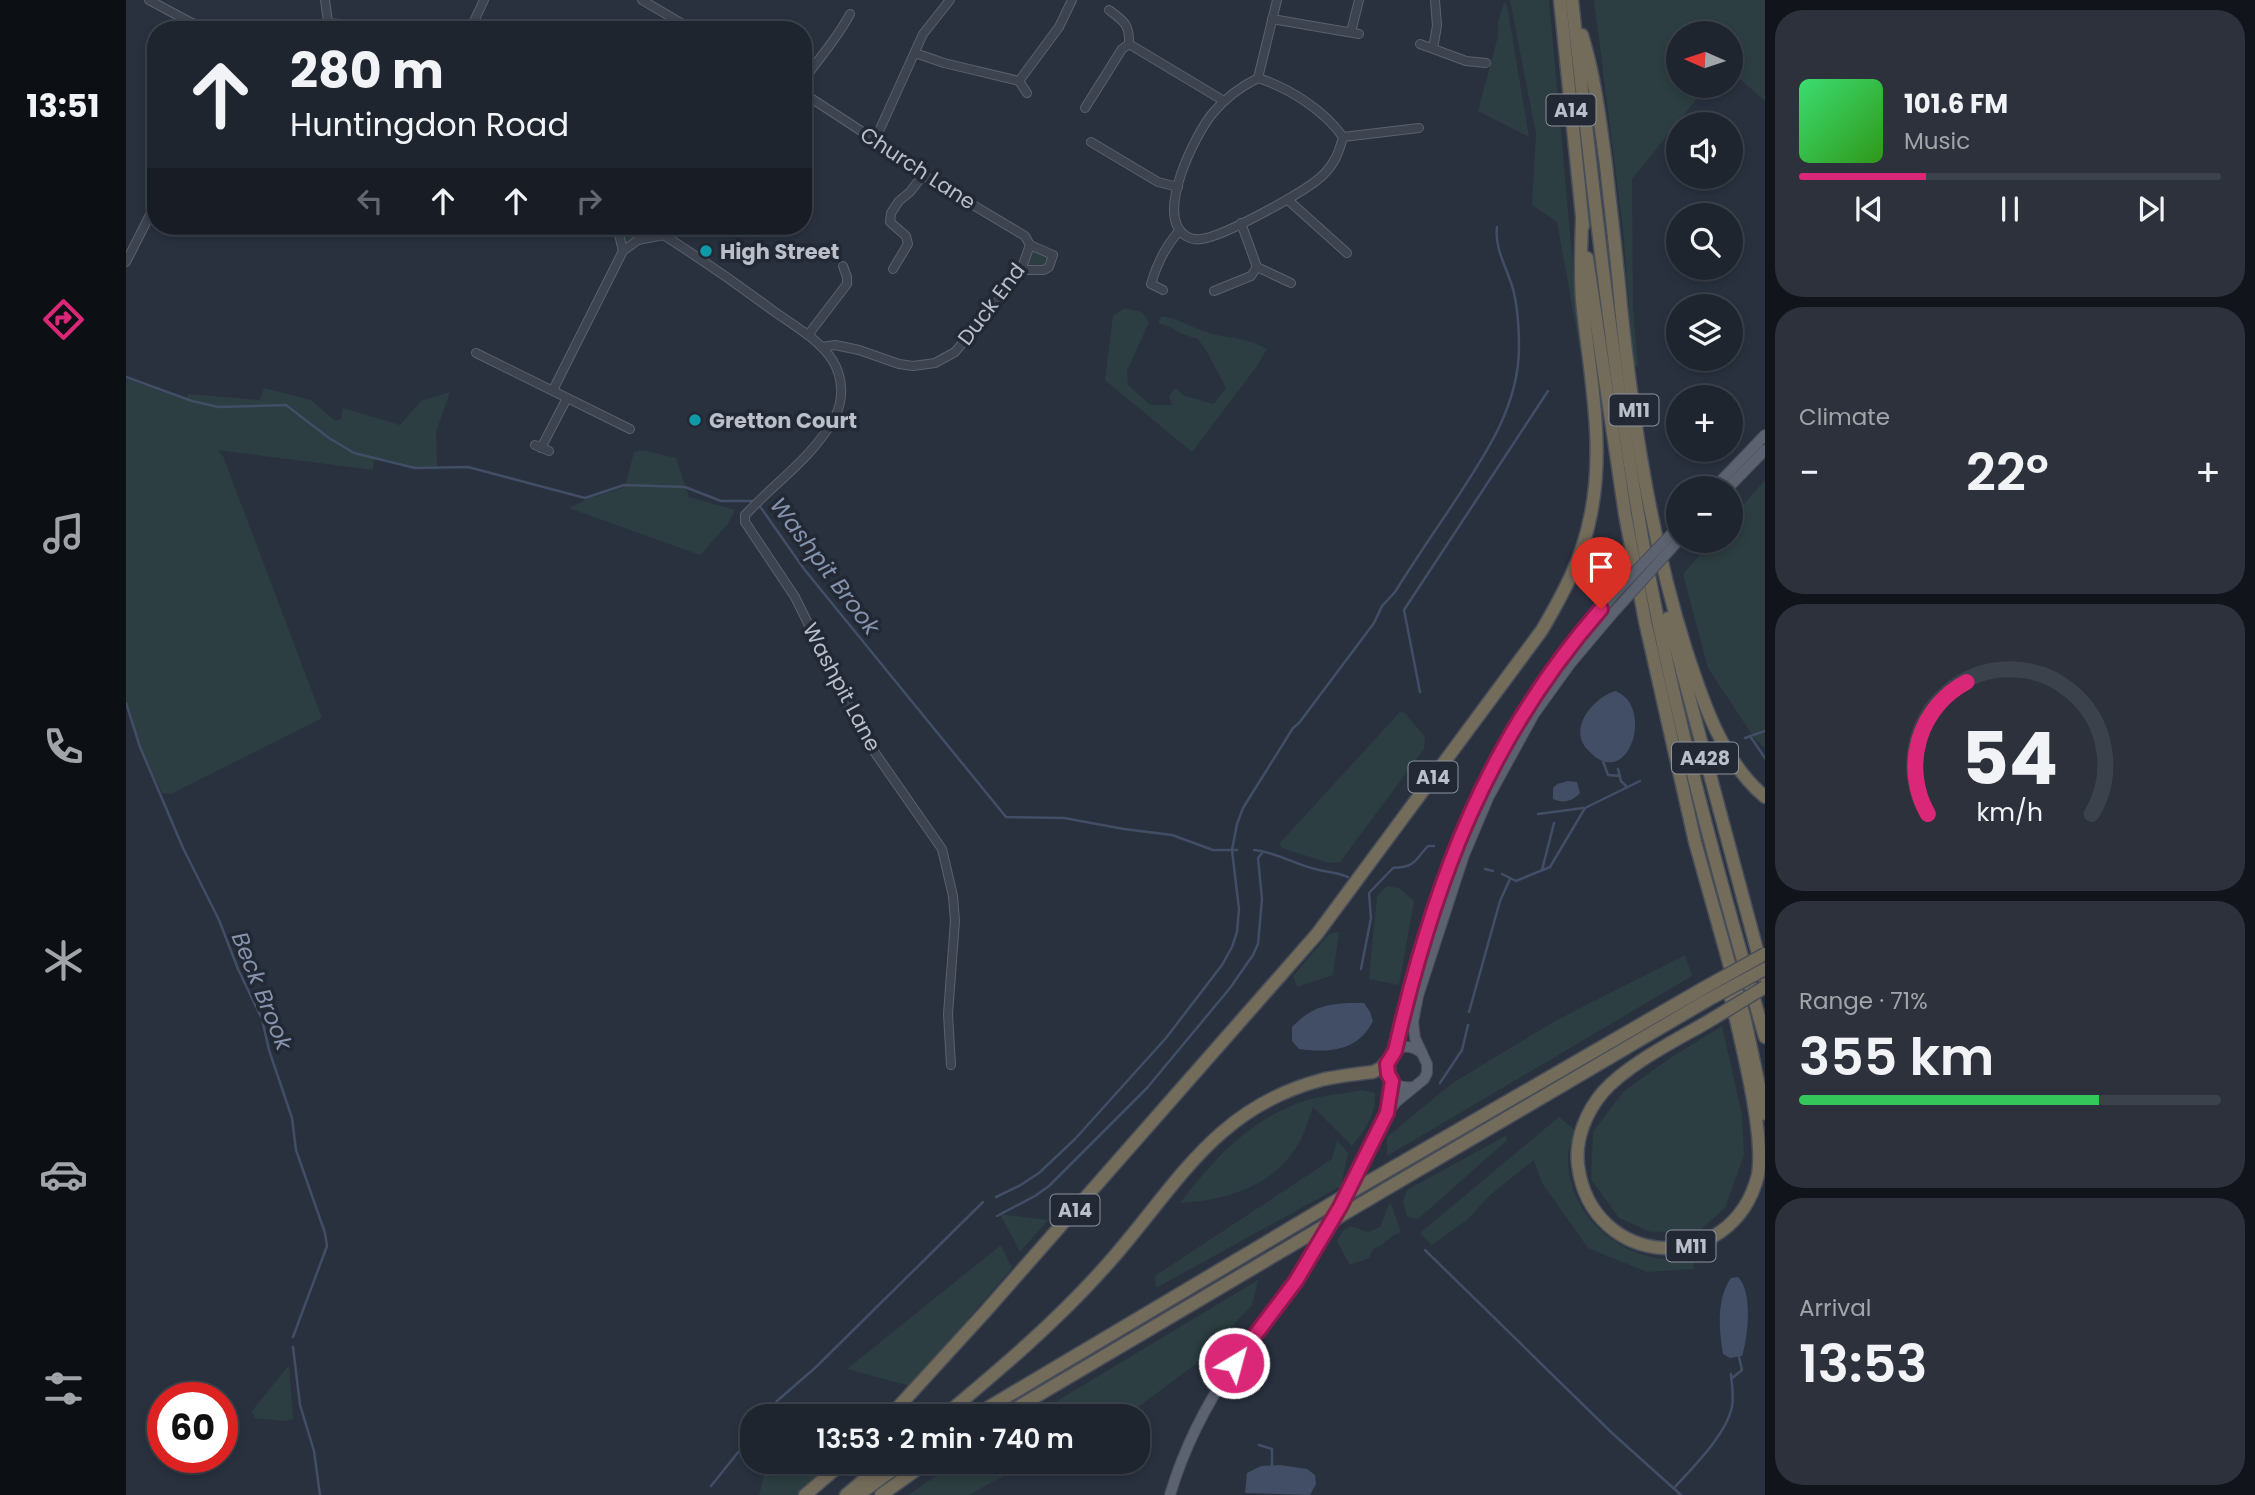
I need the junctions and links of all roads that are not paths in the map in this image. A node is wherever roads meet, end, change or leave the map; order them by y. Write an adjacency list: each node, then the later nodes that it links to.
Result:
1 (149, 0): 15 (street)
2 (325, 0): 16 (street)
3 (484, 0): 17 (street)
4 (642, 0): 18 (street)
5 (950, 0): 22 (street)
6 (1072, 0): 26 (street)
7 (1277, 0): 14 (street)
8 (1359, 0): 14 (street)
9 (1435, 0): 21 (street)
10 (1560, 0): 38 (highway, A14)
11 (1572, 0): 66 (highway, A14); 69 (highway, M11)
12 (1109, 10): 19 (street)
13 (850, 14): 24 (street)
14 (1272, 19): 25 (street)
15 (188, 21)
16 (328, 21)
17 (474, 21)
18 (678, 21)
19 (1129, 44): 29 (street); 30 (street)
20 (1420, 44): 21 (street)
21 (1433, 48): 23 (street)
22 (915, 53): 26 (street); 33 (street)
23 (1486, 63)
24 (812, 68)
25 (1258, 78): 29 (street); 32 (street)
26 (1019, 81): 27 (street)
27 (1027, 93)
28 (812, 99): 33 (street, Church Lane)
29 (1224, 101): 36 (street)
30 (1085, 108)
31 (1419, 128): 32 (street)
32 (1343, 137): 37 (street)
33 (876, 140): 35 (street, Church Lane)
34 (1091, 142): 36 (street)
35 (923, 175): 44 (street, Church Lane); 50 (street)
36 (1178, 187): 41 (street)
37 (1288, 200): 40 (street); 46 (street)
38 (1582, 220): 71 (highway, A14); 86 (highway, A14)
39 (147, 221): 47 (street)
40 (1241, 223): 41 (street); 49 (street)
41 (1180, 231): 53 (street)
42 (619, 235): 45 (street)
43 (663, 235): 45 (street); 55 (street)
44 (1030, 245): 51 (street, Duck End); 51 (street, Church Lane)
45 (623, 251): 58 (street)
46 (1346, 253)
47 (126, 262)
48 (843, 266): 55 (street)
49 (1257, 267): 52 (street); 54 (street)
50 (893, 269)
51 (1021, 270): 56 (street, Duck End)
52 (1291, 284)
53 (1163, 290)
54 (1214, 291)
55 (808, 335): 56 (street)
56 (822, 347): 81 (street, Washpit Lane)
57 (477, 353): 58 (street)
58 (554, 390): 59 (street)
59 (567, 398): 60 (street); 62 (street)
60 (630, 429)
61 (1765, 435): 64 (main road)
62 (542, 448)
63 (1765, 450): 65 (main road)
64 (1726, 476)
65 (1740, 476)
66 (1643, 538): 70 (highway, A14); 74 (highway, A428)
67 (1666, 539): 80 (main road, bridge)
68 (1667, 553): 79 (main road, bridge)
69 (1765, 797)
70 (1717, 872): 77 (highway); 78 (highway, A14)
71 (1714, 913): 75 (highway, M11, bridge); 85 (highway)
72 (1765, 954): 76 (highway, bridge)
73 (1765, 969): 76 (highway, bridge)
74 (1765, 980)
75 (1765, 987)
76 (1704, 995): 88 (highway, bridge); 89 (highway, bridge)
77 (1765, 998)
78 (1765, 1037)
79 (1422, 1053): 80 (main road); 83 (main road)
80 (1391, 1056): 82 (main road); 87 (highway, A14)
81 (951, 1065)
82 (1392, 1081): 83 (main road); 84 (main road)
83 (1412, 1087): 84 (main road)
84 (1387, 1113): 98 (main road)
85 (1765, 1114)
86 (901, 1404)
87 (958, 1404)
88 (994, 1404)
89 (1023, 1404)
90 (830, 1474): 94 (highway)
91 (871, 1474): 95 (highway)
92 (887, 1474): 96 (highway)
93 (911, 1474): 97 (highway)
94 (805, 1495)
95 (846, 1495)
96 (858, 1495)
97 (881, 1495)
98 (1170, 1495)

